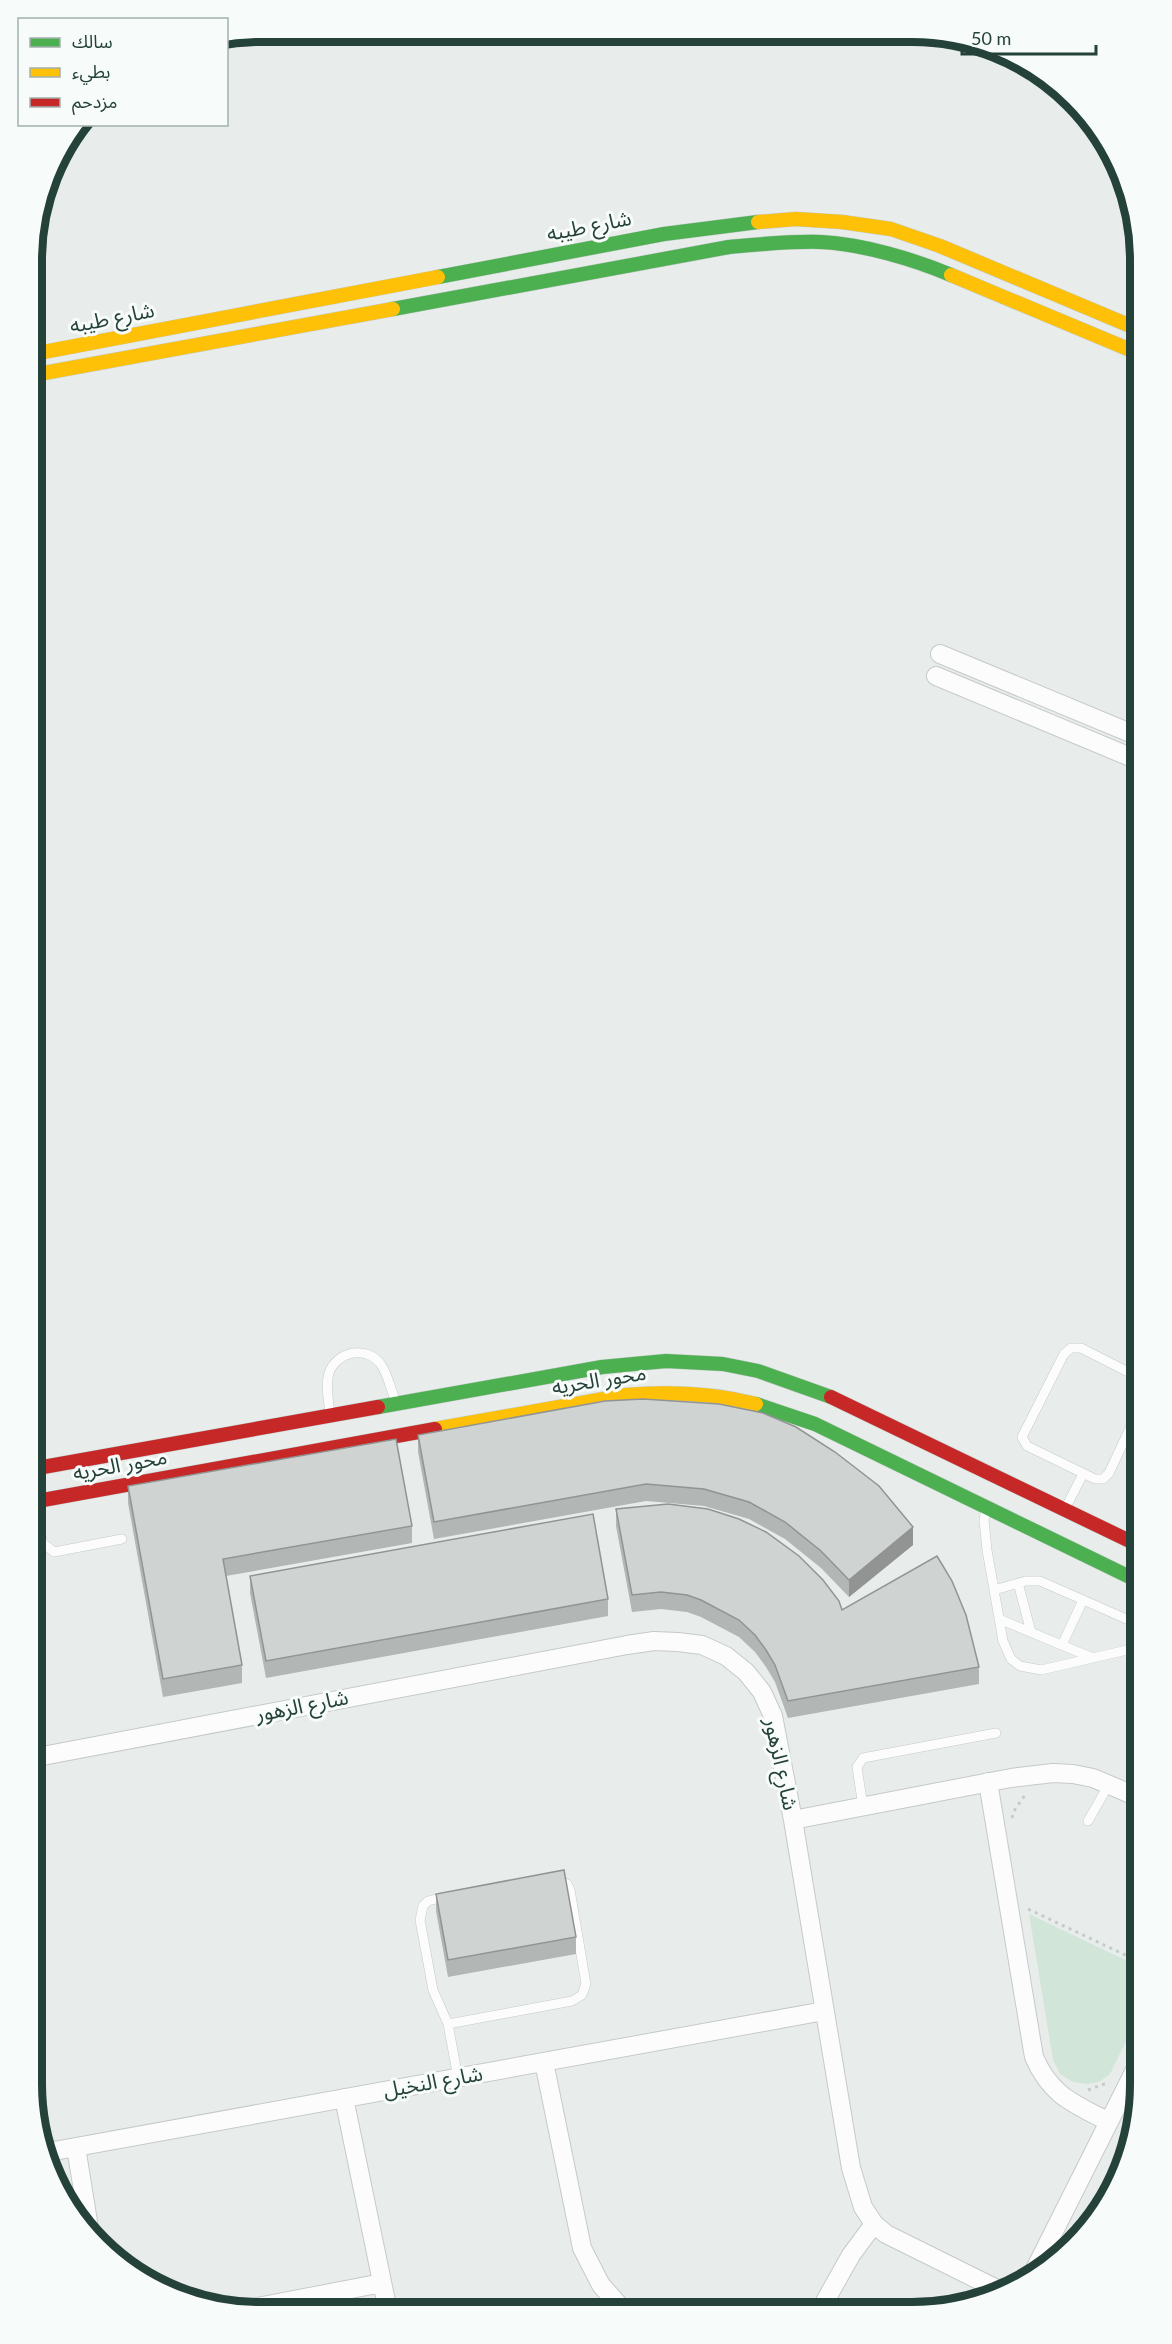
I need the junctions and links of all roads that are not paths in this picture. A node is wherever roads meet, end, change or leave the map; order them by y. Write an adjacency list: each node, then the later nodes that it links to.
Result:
1 (1130, 326): 3 (main road, شارع طيبه)
2 (1130, 345): 4 (main road, شارع طيبه)
3 (42, 352)
4 (42, 373)
5 (940, 654): 7 (street)
6 (936, 676): 8 (street)
7 (1130, 733)
8 (1130, 757)
9 (1130, 1373): 14 (lane)
10 (396, 1404): 11 (main road, محور الحريه); 11 (lane); 17 (main road, محور الحريه)
11 (330, 1416): 13 (main road, محور الحريه)
12 (1130, 1428): 14 (lane)
13 (42, 1467)
14 (1083, 1474): 17 (lane)
15 (42, 1501): 16 (main road, محور الحريه)
16 (986, 1508): 21 (main road, محور الحريه); 23 (lane)
17 (1065, 1509): 20 (main road, محور الحريه)
18 (42, 1539): 19 (lane)
19 (122, 1539)
20 (1130, 1541)
21 (1130, 1577)
22 (1018, 1583): 23 (lane); 24 (lane); 27 (lane)
23 (994, 1590): 25 (lane)
24 (1083, 1600): 26 (lane); 28 (lane)
25 (999, 1619): 27 (lane); 30 (lane)
26 (1130, 1621)
27 (1031, 1632): 28 (lane)
28 (1062, 1645): 30 (lane)
29 (1130, 1649): 30 (lane)
30 (1093, 1658)
31 (996, 1733): 36 (lane)
32 (42, 1756): 37 (street, شارع الزهور)
33 (988, 1782): 34 (street); 36 (street); 47 (street)
34 (1109, 1784): 35 (street); 38 (lane)
35 (1130, 1793)
36 (863, 1807): 37 (street)
37 (793, 1820): 41 (street, شارع الزهور)
38 (1088, 1821)
39 (548, 1878): 42 (lane)
40 (457, 1894): 42 (lane)
41 (824, 2011): 43 (street, شارع النخيل); 51 (street, شارع الزهور)
42 (448, 2024): 45 (lane)
43 (544, 2062): 45 (street, شارع النخيل); 57 (street)
44 (1130, 2065): 47 (street)
45 (458, 2078): 46 (street, شارع النخيل)
46 (344, 2098): 48 (street, شارع النخيل); 53 (street)
47 (1109, 2122): 52 (street)
48 (76, 2147): 49 (street, شارع النخيل); 50 (street)
49 (53, 2151)
50 (87, 2217)
51 (874, 2224): 54 (street, شارع الزهور); 58 (street)
52 (1039, 2261)
53 (382, 2283): 55 (street); 56 (street)
54 (992, 2287)
55 (280, 2302)
56 (386, 2302)
57 (616, 2302)
58 (825, 2302)

